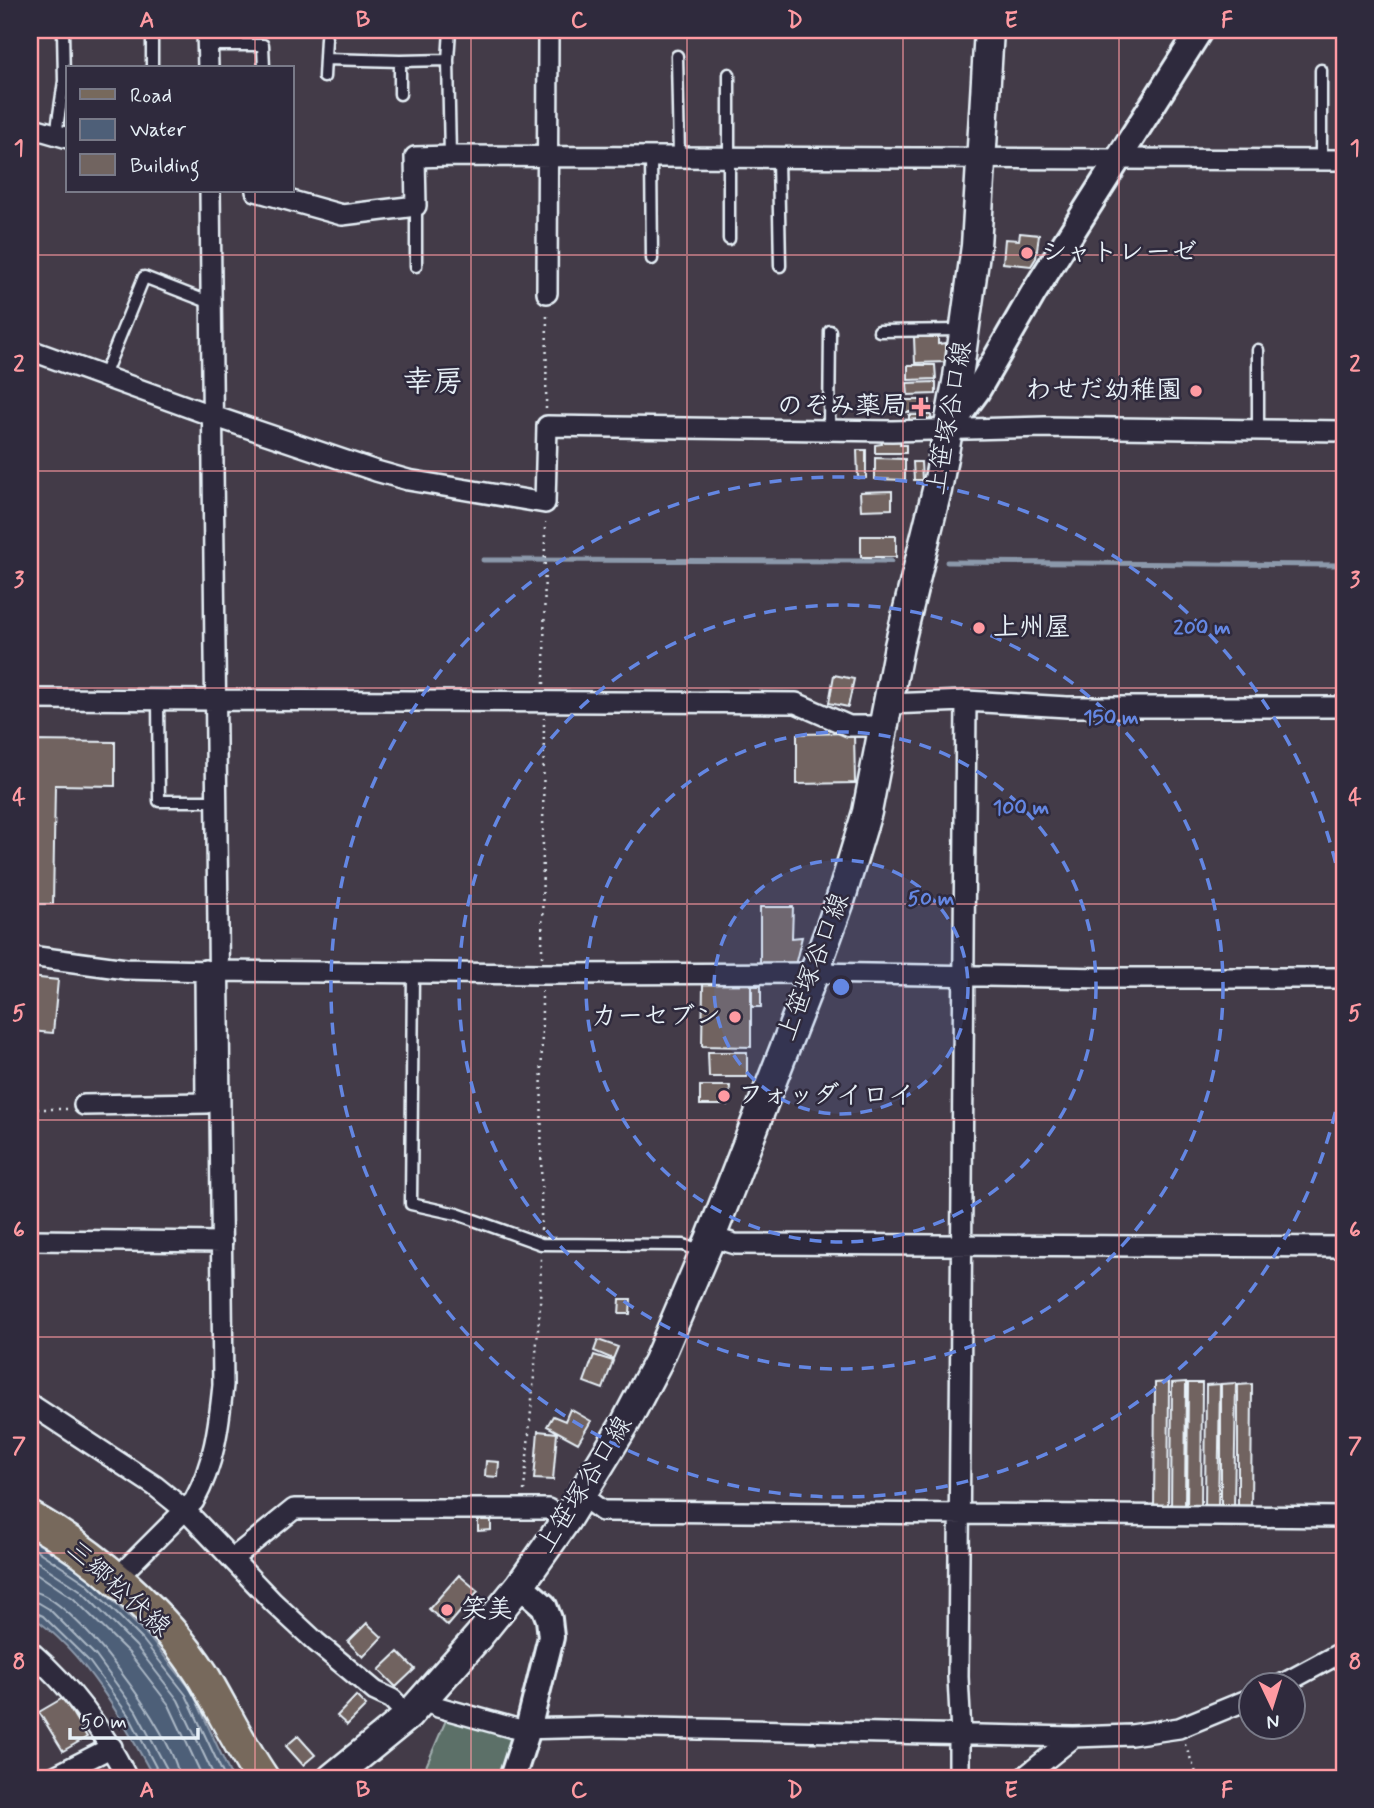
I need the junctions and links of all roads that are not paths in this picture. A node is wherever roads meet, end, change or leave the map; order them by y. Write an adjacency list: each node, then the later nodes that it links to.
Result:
1 (63, 30): 21 (lane)
2 (152, 30): 13 (lane)
3 (450, 30): 11 (lane)
4 (548, 30): 23 (street)
5 (989, 30): 28 (main road, 上笹塚谷口線)
6 (1200, 30): 29 (street)
7 (207, 37): 14 (street); 15 (lane)
8 (327, 38): 10 (lane)
9 (677, 56): 25 (lane)
10 (325, 59): 12 (lane); 18 (lane)
11 (448, 60): 12 (lane); 22 (lane)
12 (400, 61): 19 (lane)
13 (152, 66)
14 (208, 66)
15 (264, 66)
16 (1321, 70): 30 (lane)
17 (729, 74): 26 (lane)
18 (324, 77)
19 (400, 94)
20 (30, 127): 21 (street)
21 (62, 136)
22 (450, 156): 23 (street); 34 (street)
23 (548, 156): 24 (street); 39 (street)
24 (651, 156): 25 (street); 36 (lane)
25 (679, 156): 26 (street)
26 (728, 157): 27 (street); 35 (lane)
27 (778, 158): 28 (street); 37 (lane)
28 (983, 159): 29 (street); 41 (main road, 上笹塚谷口線)
29 (1118, 160): 30 (street); 49 (street)
30 (1321, 160): 31 (street)
31 (1344, 160)
32 (210, 192): 40 (street)
33 (263, 192): 34 (street)
34 (416, 206): 38 (lane)
35 (729, 239)
36 (652, 259)
37 (780, 266)
38 (416, 267)
39 (547, 292)
40 (212, 303): 46 (lane); 47 (street)
41 (966, 330): 43 (lane); 49 (main road, 上笹塚谷口線)
42 (830, 331): 48 (lane)
43 (880, 331)
44 (30, 350): 46 (street)
45 (1258, 350): 50 (lane)
46 (103, 378): 47 (street)
47 (212, 416): 48 (street); 53 (street)
48 (829, 429): 49 (street)
49 (948, 429): 50 (street); 57 (main road, 上笹塚谷口線)
50 (1258, 430): 51 (street)
51 (1344, 431)
52 (30, 699): 54 (street)
53 (216, 699): 54 (street); 57 (street); 58 (street)
54 (158, 700): 58 (lane)
55 (966, 701): 56 (street); 57 (street); 63 (street)
56 (1344, 707)
57 (886, 715): 62 (main road, 上笹塚谷口線)
58 (216, 802): 60 (street)
59 (30, 956): 60 (street)
60 (212, 971): 61 (street); 65 (street)
61 (413, 972): 62 (street); 69 (lane)
62 (814, 973): 63 (street); 69 (main road, 上笹塚谷口線)
63 (964, 976): 64 (street); 70 (street)
64 (1344, 978)
65 (212, 1073): 66 (street); 68 (street)
66 (83, 1105)
67 (30, 1240): 68 (street)
68 (222, 1242): 74 (street)
69 (707, 1245): 70 (street); 73 (main road, 上笹塚谷口線)
70 (960, 1245): 71 (street); 75 (street)
71 (1344, 1247)
72 (32, 1409): 74 (street)
73 (582, 1496): 75 (street); 78 (main road, 上笹塚谷口線)
74 (186, 1511): 79 (street); 80 (street)
75 (960, 1513): 76 (street); 88 (street)
76 (1344, 1517)
77 (30, 1518): 80 (main road, 三郷松伏線)
78 (566, 1520): 79 (street); 81 (main road, 上笹塚谷口線)
79 (232, 1559): 86 (street)
80 (116, 1579): 93 (main road, 三郷松伏線)
81 (520, 1585): 86 (main road, 上笹塚谷口線); 87 (street)
82 (30, 1651): 90 (street)
83 (1344, 1651): 84 (street)
84 (1304, 1672)
85 (1238, 1703): 89 (street)
86 (417, 1706): 87 (street); 94 (main road, 上笹塚谷口線)
87 (528, 1729): 88 (street); 95 (street)
88 (960, 1734): 89 (street); 96 (street)
89 (1074, 1737): 97 (street)
90 (112, 1747): 91 (street); 92 (street)
91 (51, 1778)
92 (127, 1778)
93 (262, 1778)
94 (332, 1778)
95 (512, 1778)
96 (959, 1778)
97 (1023, 1778)

